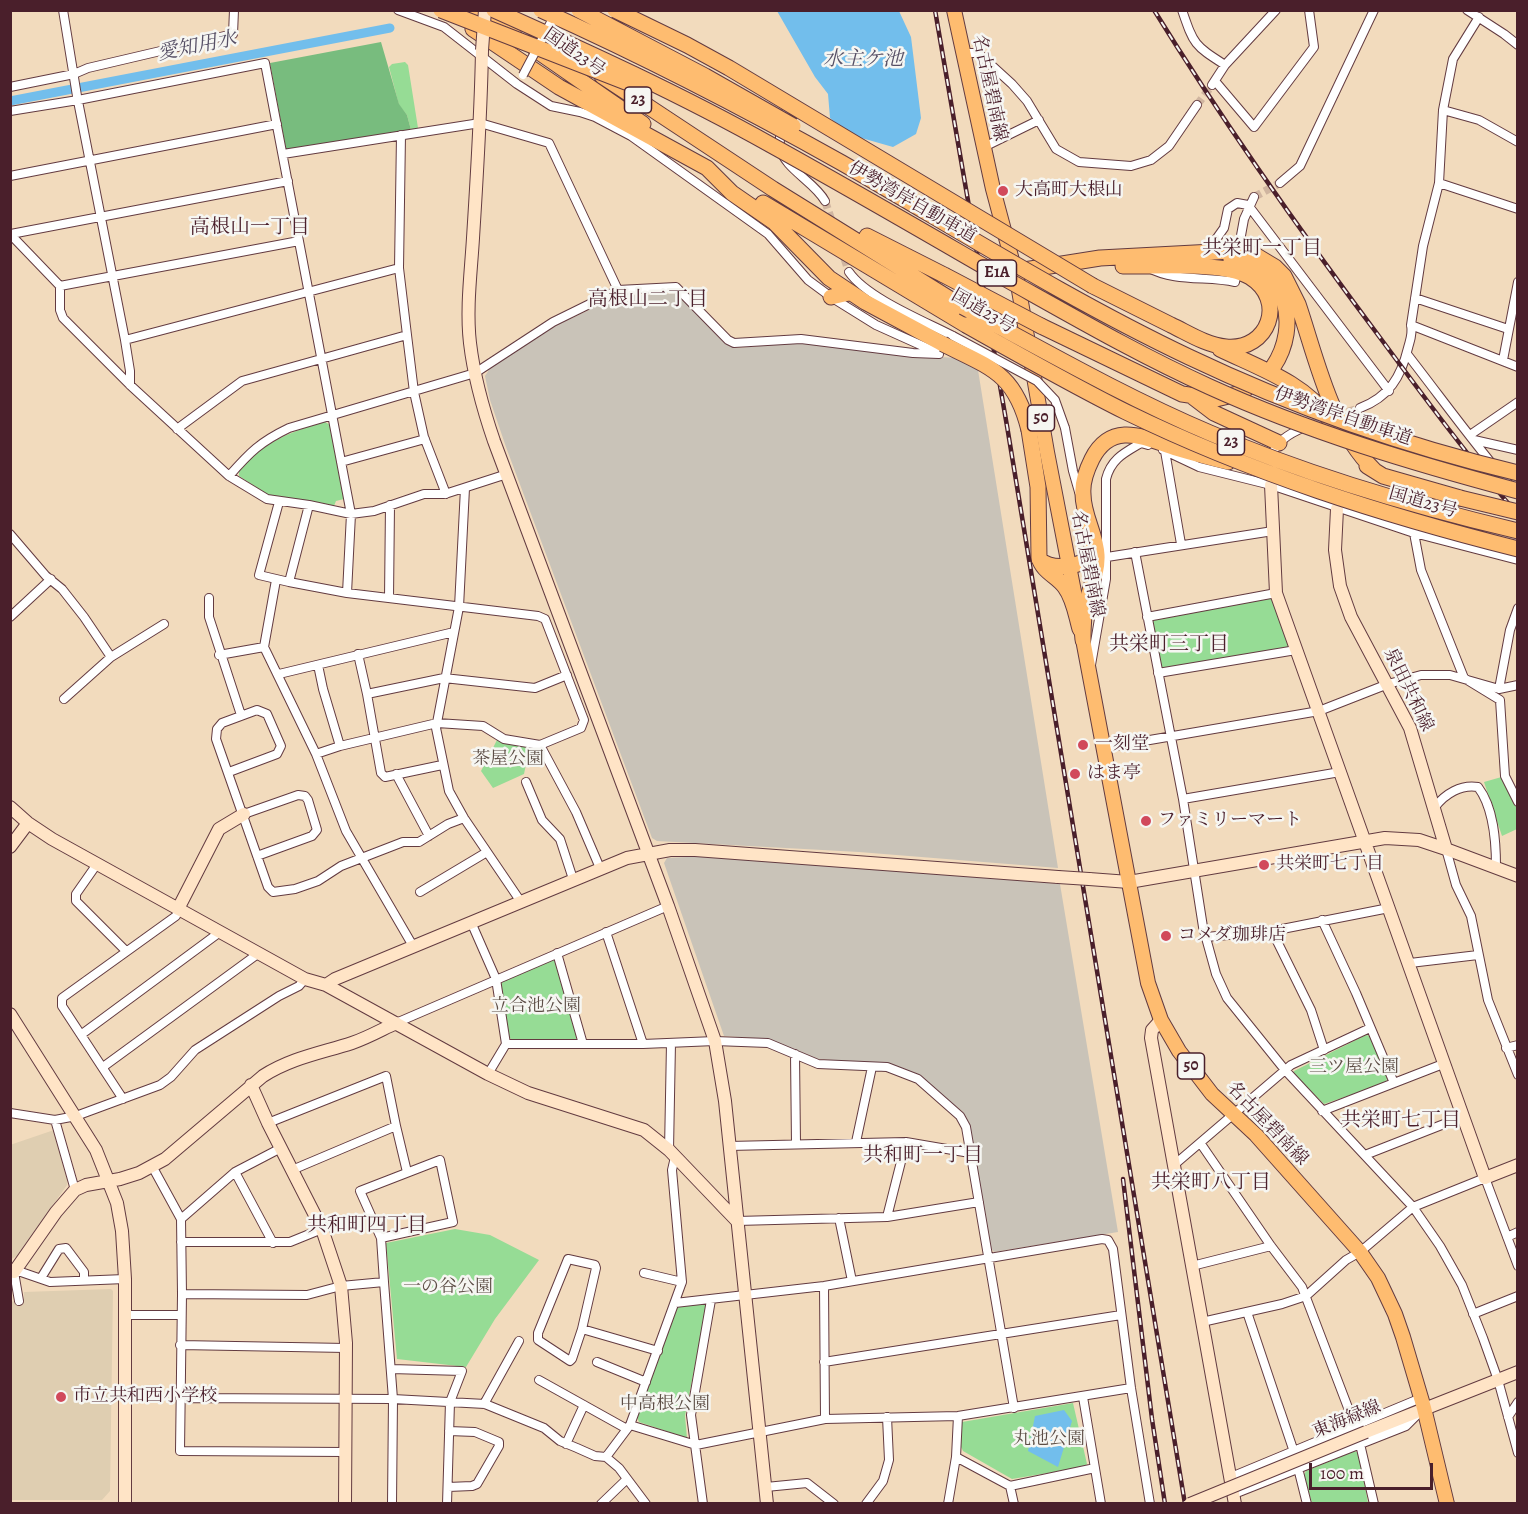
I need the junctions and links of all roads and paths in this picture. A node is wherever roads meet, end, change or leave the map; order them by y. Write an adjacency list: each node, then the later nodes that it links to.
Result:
1 (63, 10): 25 (street)
2 (234, 10): 25 (street)
3 (398, 10): 23 (street)
4 (443, 10): 40 (highway); 52 (highway, bridge)
5 (477, 10): 40 (highway, 国道23号 / 23)
6 (485, 10): 23 (street, bridge)
7 (494, 10): 52 (highway, 伊勢湾岸自動車道 / E1A, bridge)
8 (503, 10): 45 (highway, 国道23号 / 23)
9 (579, 10): 63 (highway, bridge)
10 (615, 10): 77 (highway, bridge)
11 (624, 10): 21 (street)
12 (954, 10): 22 (main road, 名古屋碧南線 / 50)
13 (1275, 10): 24 (street)
14 (1310, 10): 24 (street)
15 (1374, 10): 43 (street)
16 (1467, 10): 19 (street)
17 (550, 11): 21 (street); 26 (street, bridge); 63 (highway, 伊勢湾岸自動車道 / E1A, bridge)
18 (1182, 11): 24 (street)
19 (1479, 17): 20 (street); 30 (street)
20 (1518, 45)
21 (700, 47): 47 (street)
22 (963, 53): 32 (street); 37 (main road, 名古屋碧南線 / 50)
23 (482, 54): 26 (street); 33 (street)
24 (1225, 65)
25 (74, 74): 27 (street); 28 (street)
26 (518, 84): 70 (street)
27 (10, 87)
28 (78, 98): 31 (street); 34 (street); 39 (street)
29 (1197, 105): 32 (street)
30 (1443, 110): 36 (street); 44 (street)
31 (10, 111)
32 (1039, 120): 37 (street)
33 (480, 123): 35 (street); 67 (street); 83 (street)
34 (277, 124): 38 (street); 39 (street)
35 (400, 135): 38 (street); 58 (street)
36 (1518, 142)
37 (984, 147): 60 (main road, 名古屋碧南線 / 50)
38 (283, 154): 42 (street)
39 (91, 161): 41 (street); 50 (street)
40 (707, 168): 62 (highway); 100 (highway, 国道23号 / 23, bridge)
41 (10, 176)
42 (288, 182): 50 (street); 53 (street)
43 (1280, 183)
44 (1439, 183): 49 (street); 71 (street)
45 (773, 189): 88 (highway, bridge); 118 (highway, 国道23号 / 23, bridge)
46 (1254, 197): 48 (street)
47 (825, 201)
48 (1248, 206): 54 (street); 55 (street); 86 (street)
49 (1518, 209)
50 (102, 217): 51 (street); 61 (street)
51 (11, 234): 66 (street)
52 (928, 234): 107 (highway, 伊勢湾岸自動車道 / E1A, bridge)
53 (299, 241): 61 (street); 68 (street)
54 (1240, 241)
55 (1207, 252): 60 (highway); 101 (highway)
56 (1115, 266): 57 (highway); 60 (highway); 81 (highway)
57 (1146, 267): 64 (street); 77 (highway)
58 (399, 268): 68 (street); 74 (street)
59 (849, 272): 76 (street)
60 (1016, 275): 127 (main road, 名古屋碧南線 / 50)
61 (112, 276): 66 (street); 75 (street)
62 (830, 278): 69 (highway); 70 (street)
63 (1043, 280): 102 (highway, 伊勢湾岸自動車道 / E1A, bridge)
64 (1236, 280)
65 (1518, 282): 73 (street)
66 (60, 286): 84 (street)
67 (618, 290): 70 (street); 83 (street)
68 (309, 292): 75 (street); 79 (street)
69 (849, 293): 70 (highway); 76 (highway)
70 (831, 297)
71 (1415, 298): 72 (street); 73 (street)
72 (1411, 325): 78 (street); 80 (street)
73 (1508, 329): 80 (street)
74 (407, 335): 79 (street); 87 (street)
75 (125, 340): 84 (street)
76 (948, 340): 112 (street, bridge); 125 (highway, bridge)
77 (1201, 340): 101 (highway)
78 (1407, 354): 86 (street); 94 (street)
79 (322, 358): 91 (street); 93 (street)
80 (1503, 360): 82 (street)
81 (1273, 367)
82 (1518, 367)
83 (474, 373): 87 (street); 103 (street)
84 (130, 385): 93 (street)
85 (1247, 388): 88 (highway)
86 (1389, 391): 90 (street)
87 (414, 392): 91 (street); 95 (street)
88 (1192, 397): 96 (highway)
89 (1518, 402): 94 (street)
90 (1360, 408)
91 (333, 415): 99 (street); 104 (street)
92 (1313, 423): 96 (street)
93 (177, 429): 104 (street)
94 (1472, 437): 97 (street); 107 (street)
95 (425, 439): 99 (street); 108 (street)
96 (1280, 443): 105 (street)
97 (1518, 450)
98 (1165, 451): 105 (street); 121 (street); 124 (street)
99 (341, 462): 115 (street)
100 (1263, 470): 112 (highway, bridge); 122 (highway, 国道23号 / 23, bridge)
101 (1374, 470): 114 (highway, bridge)
102 (1518, 473)
103 (507, 474): 106 (street); 185 (street)
104 (229, 476): 109 (street)
105 (1271, 485): 113 (street); 117 (street)
106 (465, 488): 108 (street); 135 (street)
107 (1518, 492)
108 (446, 494): 111 (street)
109 (279, 502): 110 (street); 129 (street)
110 (309, 505): 115 (street); 130 (street)
111 (390, 505): 115 (street); 134 (street)
112 (1084, 506): 116 (highway)
113 (1337, 509): 119 (street); 154 (street, 泉田共和線)
114 (1518, 512)
115 (351, 514): 131 (street)
116 (1090, 531): 127 (highway); 141 (highway)
117 (1273, 531): 121 (street); 132 (street)
118 (1518, 531)
119 (1414, 533): 126 (street); 153 (street)
120 (10, 534): 128 (street)
121 (1181, 544): 123 (street)
122 (1518, 549)
123 (1136, 552): 124 (street); 138 (street)
124 (1107, 557): 148 (street)
125 (1039, 558): 127 (highway); 141 (highway)
126 (1518, 560)
127 (1070, 564): 141 (main road, 名古屋碧南線 / 50)
128 (51, 579): 137 (street); 146 (street)
129 (276, 580): 130 (street); 142 (street)
130 (289, 582): 131 (street)
131 (347, 593): 134 (street)
132 (1276, 593): 138 (street); 143 (street)
133 (209, 598): 145 (street)
134 (389, 598): 135 (street)
135 (459, 607): 140 (street); 151 (street)
136 (1518, 608): 156 (street)
137 (10, 617)
138 (1146, 617): 149 (street)
139 (164, 624): 146 (street)
140 (454, 632): 144 (street); 152 (street)
141 (1083, 640): 148 (main road, 名古屋碧南線 / 50)
142 (264, 647): 145 (street); 150 (street)
143 (1296, 650): 149 (street); 159 (street)
144 (357, 654): 147 (street); 157 (street)
145 (219, 655): 160 (street)
146 (111, 657): 158 (street)
147 (318, 665): 150 (street); 165 (street)
148 (1089, 673): 166 (main road, 名古屋碧南線 / 50)
149 (1158, 673): 163 (street)
150 (279, 674): 167 (street)
151 (567, 675): 152 (street); 164 (street)
152 (444, 678): 157 (street); 161 (street)
153 (1464, 678): 154 (street); 156 (street); 174 (street)
154 (1388, 684): 159 (street); 176 (street, 泉田共和線)
155 (1518, 684): 156 (street)
156 (1499, 688)
157 (367, 694): 162 (street)
158 (64, 699)
159 (1319, 711): 163 (street); 170 (street)
160 (241, 715): 169 (street); 169 (street)
161 (437, 723): 162 (street); 164 (street); 168 (street)
162 (374, 737): 165 (street); 171 (street)
163 (1170, 737): 166 (street); 173 (street)
164 (540, 745): 190 (street)
165 (340, 746): 167 (street)
166 (1103, 748): 194 (main road, 名古屋碧南線 / 50)
167 (316, 754): 187 (street)
168 (442, 765): 171 (street); 178 (street)
169 (229, 772): 177 (street)
170 (1340, 772): 173 (street); 181 (street)
171 (396, 774): 180 (street)
172 (526, 782): 193 (street)
173 (1183, 799): 191 (street)
174 (1518, 802)
175 (10, 807): 179 (street)
176 (1435, 807): 183 (street, 泉田共和線); 189 (street)
177 (243, 814): 186 (street); 186 (street); 199 (street)
178 (464, 818): 180 (street); 184 (street)
179 (28, 823): 182 (street); 188 (street)
180 (429, 836): 187 (street)
181 (1365, 842): 183 (street); 191 (street); 198 (street)
182 (10, 847)
183 (1446, 849): 189 (street); 210 (street)
184 (487, 852): 195 (street); 196 (street)
185 (649, 853): 190 (street); 194 (street, bridge); 197 (street)
186 (257, 856): 187 (street)
187 (362, 858): 206 (street)
188 (97, 864): 199 (street); 207 (street)
189 (1496, 867): 192 (street)
190 (600, 868): 193 (street)
191 (1194, 872): 194 (street); 205 (street)
192 (1518, 876)
193 (573, 879): 196 (street)
194 (1129, 882): 216 (main road, 名古屋碧南線 / 50)
195 (420, 892)
196 (521, 902): 201 (street)
197 (668, 906): 204 (street); 220 (street)
198 (1389, 908): 200 (street); 211 (street)
199 (178, 909): 203 (street); 207 (street)
200 (1322, 920): 202 (street); 218 (street)
201 (471, 922): 206 (street); 213 (street)
202 (1272, 931): 205 (street); 227 (street)
203 (220, 932): 208 (street); 219 (street)
204 (606, 932): 209 (street); 224 (street)
205 (1206, 937): 232 (street)
206 (413, 946): 214 (street)
207 (126, 951): 219 (street)
208 (259, 953): 212 (street); 230 (street)
209 (557, 953): 213 (street); 223 (street)
210 (1478, 955): 211 (street); 226 (street)
211 (1410, 963): 229 (street)
212 (304, 979): 214 (street); 237 (street)
213 (496, 979): 217 (street); 222 (street)
214 (326, 985): 217 (street)
215 (10, 1014): 241 (street)
216 (1161, 1020): 240 (main road, 名古屋碧南線 / 50); 255 (street)
217 (396, 1023): 233 (street); 236 (street)
218 (1370, 1028): 227 (street); 235 (street)
219 (82, 1034): 230 (street)
220 (715, 1041): 221 (street); 228 (street); 250 (street)
221 (671, 1043): 224 (street); 252 (street)
222 (506, 1044): 223 (street); 233 (street)
223 (583, 1044): 224 (street)
224 (643, 1044)
225 (1518, 1045): 226 (street)
226 (1506, 1048): 234 (street)
227 (1324, 1050): 232 (street)
228 (795, 1054): 231 (street); 248 (street)
229 (1443, 1064): 235 (street); 242 (street)
230 (103, 1067): 237 (street)
231 (872, 1067): 246 (street); 253 (street)
232 (1285, 1070): 238 (street); 240 (street)
233 (488, 1074): 252 (street)
234 (1518, 1075)
235 (1394, 1083): 238 (street)
236 (251, 1086): 244 (street); 256 (street)
237 (123, 1099): 241 (street)
238 (1322, 1111): 254 (street)
239 (10, 1113): 243 (street)
240 (1235, 1114): 249 (street); 277 (main road, 名古屋碧南線 / 50)
241 (76, 1116): 243 (street); 262 (street)
242 (1462, 1117): 254 (street); 261 (street)
243 (55, 1120): 263 (street)
244 (268, 1123): 245 (street); 251 (street)
245 (396, 1126): 258 (street); 260 (street)
246 (856, 1142): 247 (street); 248 (street)
247 (906, 1142): 253 (street); 266 (street)
248 (796, 1144): 250 (street)
249 (1201, 1144): 255 (street); 276 (street)
250 (729, 1146): 269 (street)
251 (281, 1148): 258 (street); 259 (street)
252 (672, 1153): 269 (street); 288 (street)
253 (970, 1153): 264 (street)
254 (1365, 1155): 265 (street)
255 (1174, 1165): 279 (street)
256 (152, 1166): 262 (street); 268 (street)
257 (1518, 1166): 261 (street)
258 (292, 1170): 270 (street)
259 (235, 1172): 268 (street); 275 (street)
260 (407, 1172): 273 (street); 273 (street)
261 (1485, 1178): 265 (street); 272 (street)
262 (109, 1180): 263 (street); 284 (street)
263 (75, 1190): 281 (street)
264 (979, 1202): 266 (street); 278 (street)
265 (1413, 1207): 277 (street); 299 (street)
266 (887, 1217): 267 (street)
267 (839, 1218): 269 (street); 286 (street)
268 (181, 1219): 274 (street)
269 (737, 1221): 292 (street)
270 (322, 1229): 275 (street); 289 (street)
271 (1518, 1232): 272 (street)
272 (1507, 1237): 280 (street)
273 (381, 1238): 287 (street)
274 (181, 1242): 275 (street); 291 (street)
275 (273, 1243)
276 (1271, 1246): 279 (street); 293 (street)
277 (1360, 1252): 293 (street); 324 (main road, 名古屋碧南線 / 50)
278 (987, 1258): 286 (street); 302 (street); 305 (street)
279 (1192, 1266): 303 (street)
280 (1518, 1266)
281 (12, 1272): 283 (street); 295 (street)
282 (644, 1274): 288 (street)
283 (41, 1278): 285 (street); 285 (street)
284 (125, 1279): 285 (street); 300 (street)
285 (84, 1280)
286 (852, 1281): 290 (street)
287 (384, 1282): 289 (street); 312 (street)
288 (682, 1282): 297 (street)
289 (341, 1286): 291 (street); 308 (street)
290 (824, 1286): 292 (street); 311 (street)
291 (182, 1294): 301 (street)
292 (745, 1296): 296 (street); 335 (street)
293 (1306, 1296): 298 (street); 333 (street)
294 (1518, 1296): 299 (street)
295 (19, 1300)
296 (711, 1300): 297 (street); 337 (street)
297 (675, 1303): 309 (street)
298 (1247, 1312): 303 (street); 340 (street)
299 (1473, 1314): 315 (street)
300 (125, 1315): 301 (street); 352 (street)
301 (181, 1315): 307 (street)
302 (1120, 1315): 305 (street); 317 (street)
303 (1203, 1322): 346 (street)
304 (582, 1329): 304 (street); 309 (street)
305 (1001, 1334): 311 (street); 327 (street)
306 (519, 1341): 325 (street)
307 (180, 1345): 308 (street); 319 (street)
308 (346, 1348): 320 (street)
309 (658, 1351): 316 (street)
310 (597, 1362): 316 (street)
311 (824, 1362): 331 (street)
312 (391, 1369): 321 (street); 322 (street)
313 (1518, 1372): 315 (street, 東海緑線)
314 (539, 1380): 326 (street)
315 (1498, 1380): 324 (street, 東海緑線); 330 (street)
316 (646, 1382): 332 (street)
317 (1131, 1388): 318 (street); 365 (street)
318 (1083, 1397): 327 (street); 344 (street)
319 (180, 1398): 320 (street); 339 (street)
320 (346, 1398): 321 (street); 339 (street)
321 (393, 1399): 322 (street); 354 (street)
322 (450, 1402): 325 (street); 334 (street)
323 (1518, 1402): 330 (street)
324 (1423, 1403): 333 (street, 東海緑線); 338 (street); 369 (main road, 名古屋碧南線 / 50)
325 (484, 1404): 336 (street)
326 (584, 1405): 332 (street); 336 (street)
327 (1014, 1408): 328 (street)
328 (958, 1416): 329 (street); 343 (street)
329 (886, 1417): 331 (street); 361 (street)
330 (1508, 1417): 341 (street)
331 (825, 1419): 335 (street)
332 (629, 1427): 337 (street); 342 (street)
333 (1360, 1429): 340 (street); 366 (street, 東海緑線, bridge)
334 (449, 1431): 349 (street); 349 (street)
335 (760, 1432): 337 (street); 350 (street)
336 (566, 1444): 342 (street)
337 (696, 1444): 358 (street)
338 (1360, 1444): 345 (street); 368 (street)
339 (345, 1452): 353 (street)
340 (1294, 1452): 345 (street); 346 (street)
341 (1518, 1453)
342 (606, 1457): 347 (street)
343 (956, 1457): 348 (street); 362 (street)
344 (1095, 1468): 348 (street); 364 (street)
345 (1299, 1468): 351 (street); 367 (street)
346 (1231, 1477): 351 (street)
347 (627, 1479): 356 (street); 357 (street)
348 (1010, 1486): 363 (street)
349 (448, 1487): 355 (street)
350 (766, 1487): 359 (street); 360 (street)
351 (1234, 1499)
352 (125, 1503)
353 (345, 1503)
354 (392, 1503)
355 (447, 1503)
356 (601, 1503)
357 (646, 1503)
358 (703, 1503)
359 (767, 1503)
360 (834, 1503)
361 (866, 1503)
362 (948, 1503)
363 (1014, 1503)
364 (1101, 1503)
365 (1150, 1503)
366 (1190, 1503)
367 (1307, 1503)
368 (1374, 1503)
369 (1448, 1503)

